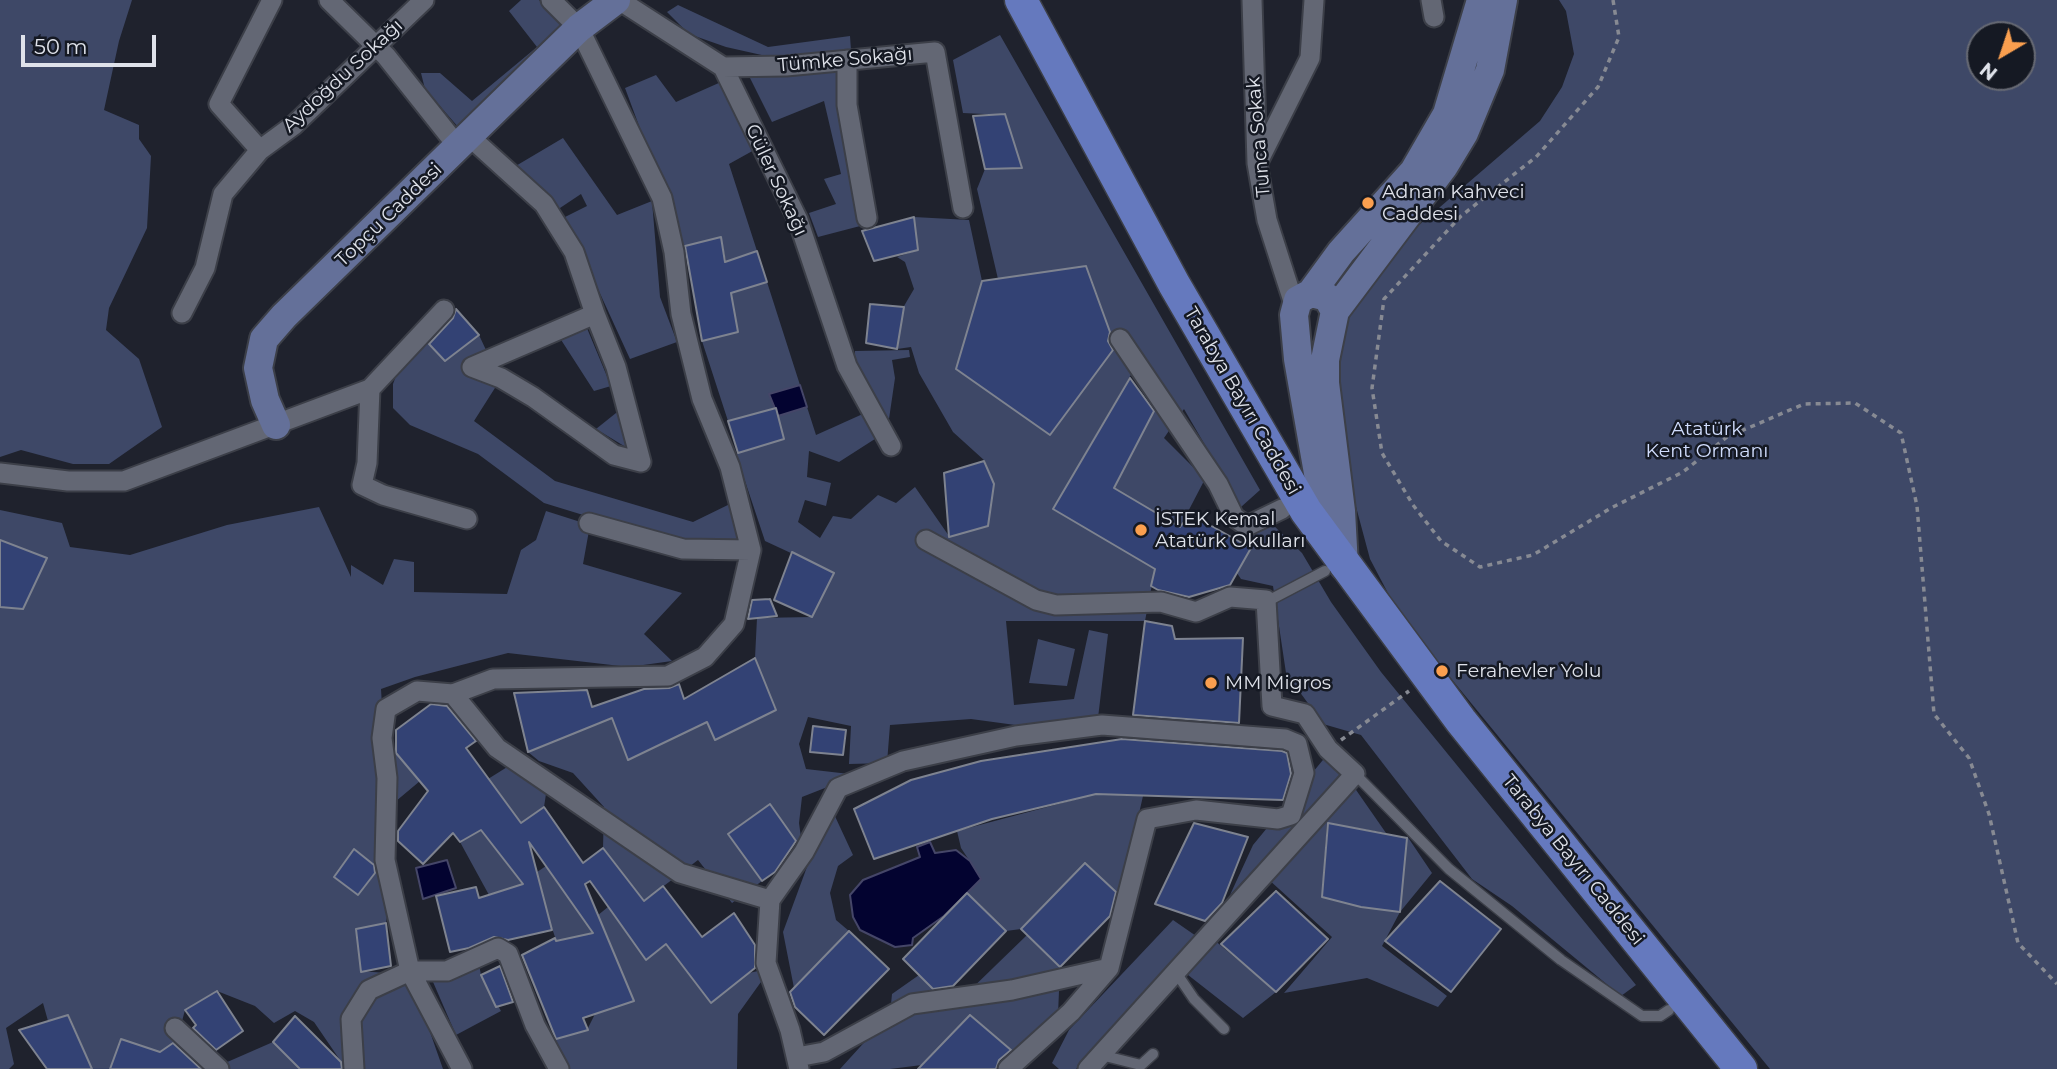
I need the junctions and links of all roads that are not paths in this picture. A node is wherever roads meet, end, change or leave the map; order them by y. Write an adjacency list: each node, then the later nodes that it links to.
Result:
1 (272, 0): 17 (street)
2 (329, 0): 13 (street)
3 (424, 0): 13 (street, Aydoğdu Sokağı)
4 (551, 0): 12 (street)
5 (617, 0): 12 (main road, Topçu Caddesi); 15 (street)
6 (1001, 0): 31 (main road, Tarabya Bayırı Caddesi)
7 (1021, 0): 31 (main road, Tarabya Bayırı Caddesi)
8 (1252, 0): 18 (street, Tunca Sokak)
9 (1314, 0): 18 (street)
10 (1481, 0): 21 (main road)
11 (1503, 0): 25 (main road)
12 (579, 29): 16 (main road, Topçu Caddesi); 35 (street)
13 (376, 46): 16 (street); 17 (street, Aydoğdu Sokağı)
14 (847, 60): 15 (street, Tümke Sokağı); 19 (street, Tümke Sokağı); 20 (street)
15 (723, 67): 29 (street, Güler Sokağı)
16 (464, 143): 24 (street); 28 (main road, Topçu Caddesi)
17 (260, 150): 23 (street, Aydoğdu Sokağı)
18 (1257, 163): 21 (street, Tunca Sokak)
19 (963, 208)
20 (867, 218)
21 (1303, 304): 25 (main road); 25 (main road); 31 (main road)
22 (444, 310): 27 (street)
23 (181, 313)
24 (595, 314): 24 (street)
25 (1332, 318): 36 (main road)
26 (1120, 339): 31 (street)
27 (370, 389): 28 (street); 32 (street)
28 (276, 425): 30 (street)
29 (891, 446)
30 (0, 473)
31 (1299, 494): 36 (main road, Tarabya Bayırı Caddesi)
32 (467, 519)
33 (589, 523): 35 (street)
34 (926, 540): 37 (street)
35 (751, 550): 38 (street)
36 (1332, 566): 37 (lane); 46 (main road, Tarabya Bayırı Caddesi); 46 (main road, Tarabya Bayırı Caddesi)
37 (1263, 604): 39 (street)
38 (453, 694): 42 (street); 44 (street)
39 (1325, 744): 40 (street); 41 (street)
40 (1304, 773): 42 (street); 43 (street)
41 (1354, 774): 45 (street); 46 (lane)
42 (771, 900): 51 (street)
43 (1109, 968): 51 (street); 56 (street)
44 (410, 971): 53 (street); 54 (street); 55 (street)
45 (1175, 971): 48 (lane); 50 (street)
46 (1673, 998): 57 (main road, Tarabya Bayırı Caddesi); 58 (main road, Tarabya Bayırı Caddesi)
47 (176, 1028): 52 (street)
48 (1224, 1029)
49 (1153, 1054): 50 (lane)
50 (1094, 1062)
51 (798, 1063)
52 (219, 1069)
53 (354, 1069)
54 (462, 1069)
55 (559, 1069)
56 (1007, 1069)
57 (1717, 1069)
58 (1741, 1069)

